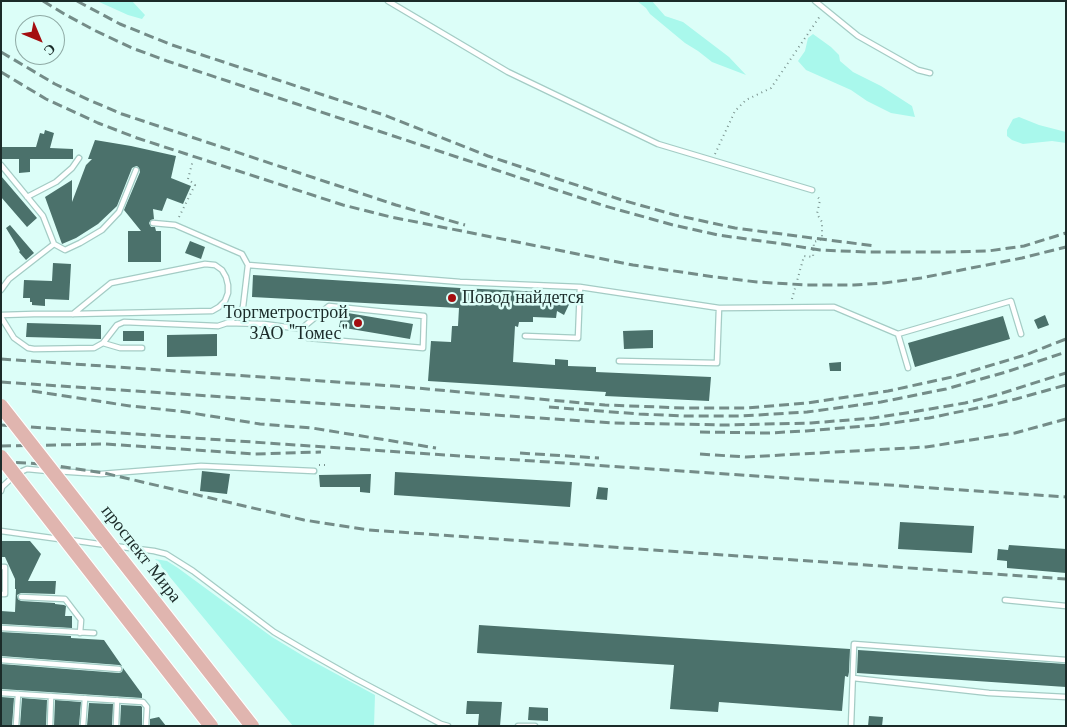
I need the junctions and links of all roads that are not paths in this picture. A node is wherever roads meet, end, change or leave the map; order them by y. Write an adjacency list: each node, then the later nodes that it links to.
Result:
1 (388, 1): 7 (lane)
2 (815, 1): 3 (lane)
3 (930, 73)
4 (79, 158): 8 (lane)
5 (1, 165): 8 (lane)
6 (136, 170): 10 (lane)
7 (812, 190)
8 (27, 197): 10 (lane)
9 (153, 223): 11 (lane)
10 (54, 244): 13 (lane)
11 (248, 265): 12 (lane); 17 (lane)
12 (580, 287): 14 (lane); 21 (lane)
13 (1, 290)
14 (719, 308): 19 (lane); 24 (lane)
15 (73, 314): 15 (lane); 16 (lane)
16 (1, 316): 22 (lane)
17 (227, 323): 18 (lane); 22 (lane)
18 (301, 330): 18 (lane)
19 (898, 334): 20 (lane); 25 (lane)
20 (1021, 334)
21 (525, 336)
22 (103, 343): 23 (lane)
23 (142, 348)
24 (619, 361)
25 (908, 368)
26 (1, 406): 55 (main road, проспект Мира, bridge)
27 (1, 457): 54 (main road, bridge)
28 (314, 471): 29 (lane)
29 (1, 491)
30 (1, 531): 56 (lane)
31 (1, 567): 32 (lane)
32 (1, 594)
33 (21, 597): 37 (lane)
34 (1005, 600): 35 (lane)
35 (1066, 606)
36 (1, 628): 37 (lane)
37 (80, 632): 38 (lane)
38 (94, 633)
39 (1, 660): 41 (lane)
40 (1066, 660): 42 (lane)
41 (119, 669)
42 (853, 678): 46 (lane); 59 (lane)
43 (1, 693): 44 (lane)
44 (18, 694): 45 (lane); 49 (lane)
45 (52, 696): 47 (lane); 50 (lane)
46 (1066, 697)
47 (85, 698): 48 (lane); 51 (lane)
48 (117, 700): 52 (lane); 53 (lane)
49 (16, 726)
50 (50, 726)
51 (83, 726)
52 (116, 726)
53 (146, 726)
54 (211, 726)
55 (252, 726)
56 (448, 726)
57 (518, 726): 58 (lane)
58 (535, 726)
59 (851, 726)

